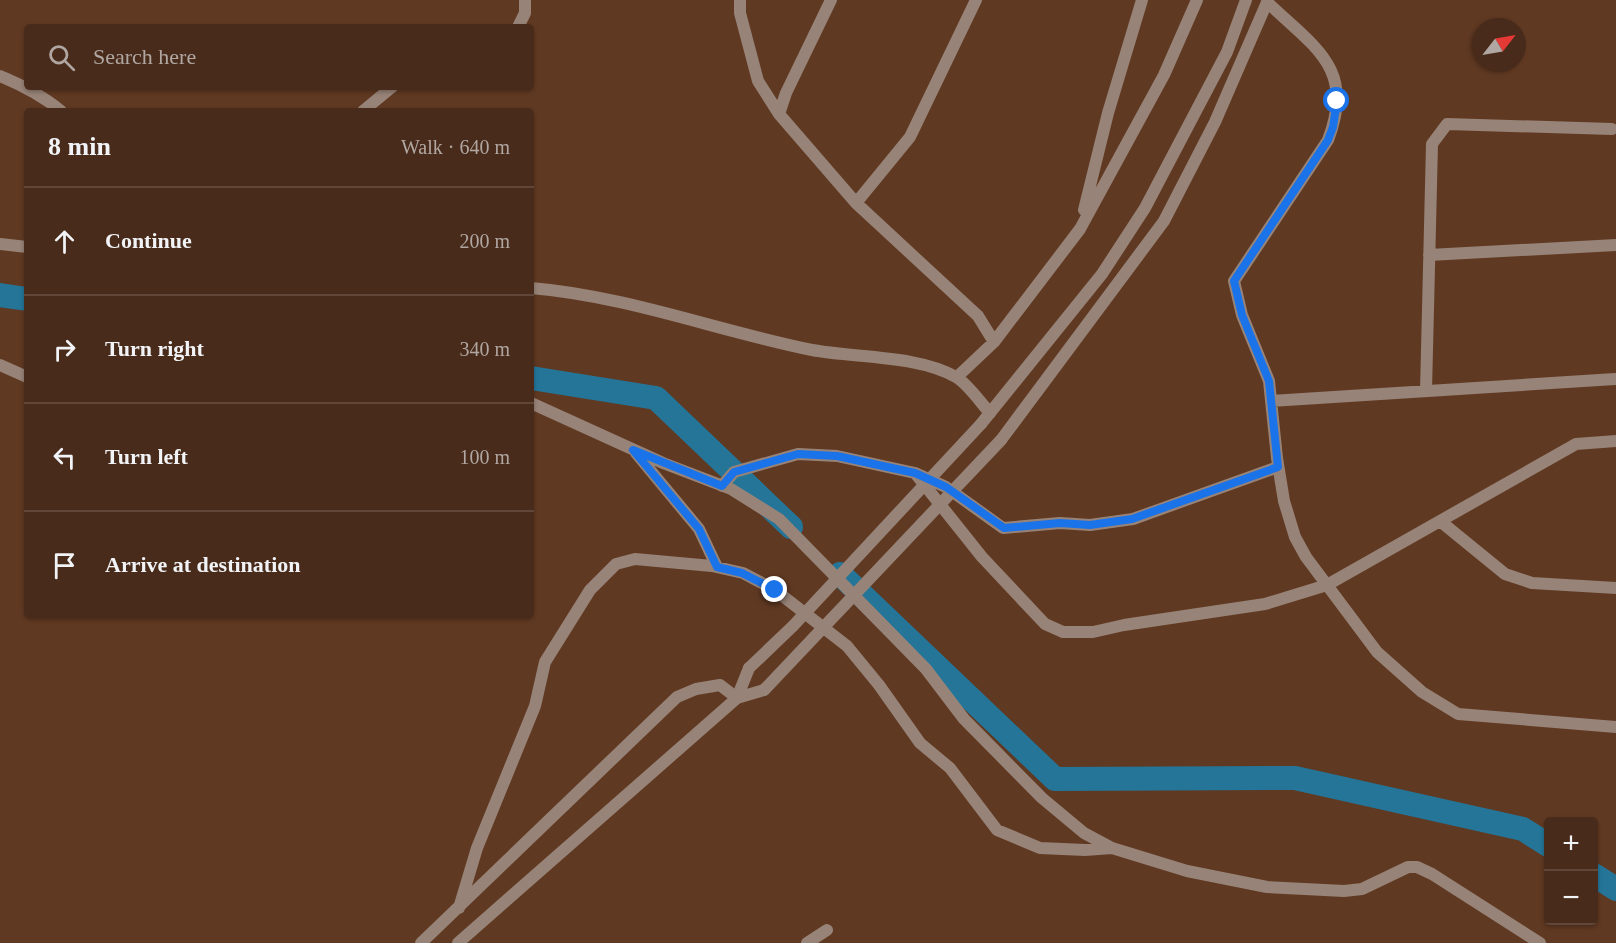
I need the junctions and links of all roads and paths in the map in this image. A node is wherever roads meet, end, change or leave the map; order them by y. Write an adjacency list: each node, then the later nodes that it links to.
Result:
1 (525, 0): 9 (street)
2 (740, 0): 16 (street)
3 (831, 0): 16 (street)
4 (976, 0): 18 (street)
5 (1143, 0): 19 (street)
6 (1197, 0): 19 (street)
7 (1246, 0): 33 (street)
8 (1268, 1): 31 (street); 43 (street, bridge)
9 (520, 24)
10 (0, 76): 11 (street)
11 (24, 87)
12 (30, 90): 14 (street)
13 (388, 90): 15 (street)
14 (57, 108)
15 (367, 108)
16 (779, 114): 18 (street)
17 (1612, 129): 23 (street)
18 (856, 203): 25 (street)
19 (1080, 229): 25 (street)
20 (0, 244): 22 (street)
21 (1616, 245): 23 (street)
22 (24, 247)
23 (1429, 255): 30 (street)
24 (534, 288): 28 (street)
25 (994, 342): 28 (street)
26 (0, 365): 27 (street)
27 (24, 376)
28 (957, 377): 33 (street)
29 (1615, 379): 30 (street)
30 (1426, 391): 31 (street)
31 (1272, 400): 36 (street)
32 (534, 404): 35 (street)
33 (990, 413): 43 (street, bridge)
34 (1616, 441): 39 (street)
35 (633, 450): 38 (street); 40 (street)
36 (1278, 467): 37 (street); 41 (street)
37 (915, 473): 38 (street); 41 (street)
38 (722, 486): 45 (street)
39 (1440, 521): 41 (street); 42 (street)
40 (717, 567): 45 (street); 46 (street)
41 (1327, 585): 44 (street)
42 (1616, 588)
43 (737, 698): 46 (street); 49 (street)
44 (1616, 727)
45 (1112, 848): 51 (street)
46 (459, 908): 48 (street)
47 (827, 930): 50 (street)
48 (422, 943)
49 (458, 943)
50 (807, 943)
51 (1540, 943)

